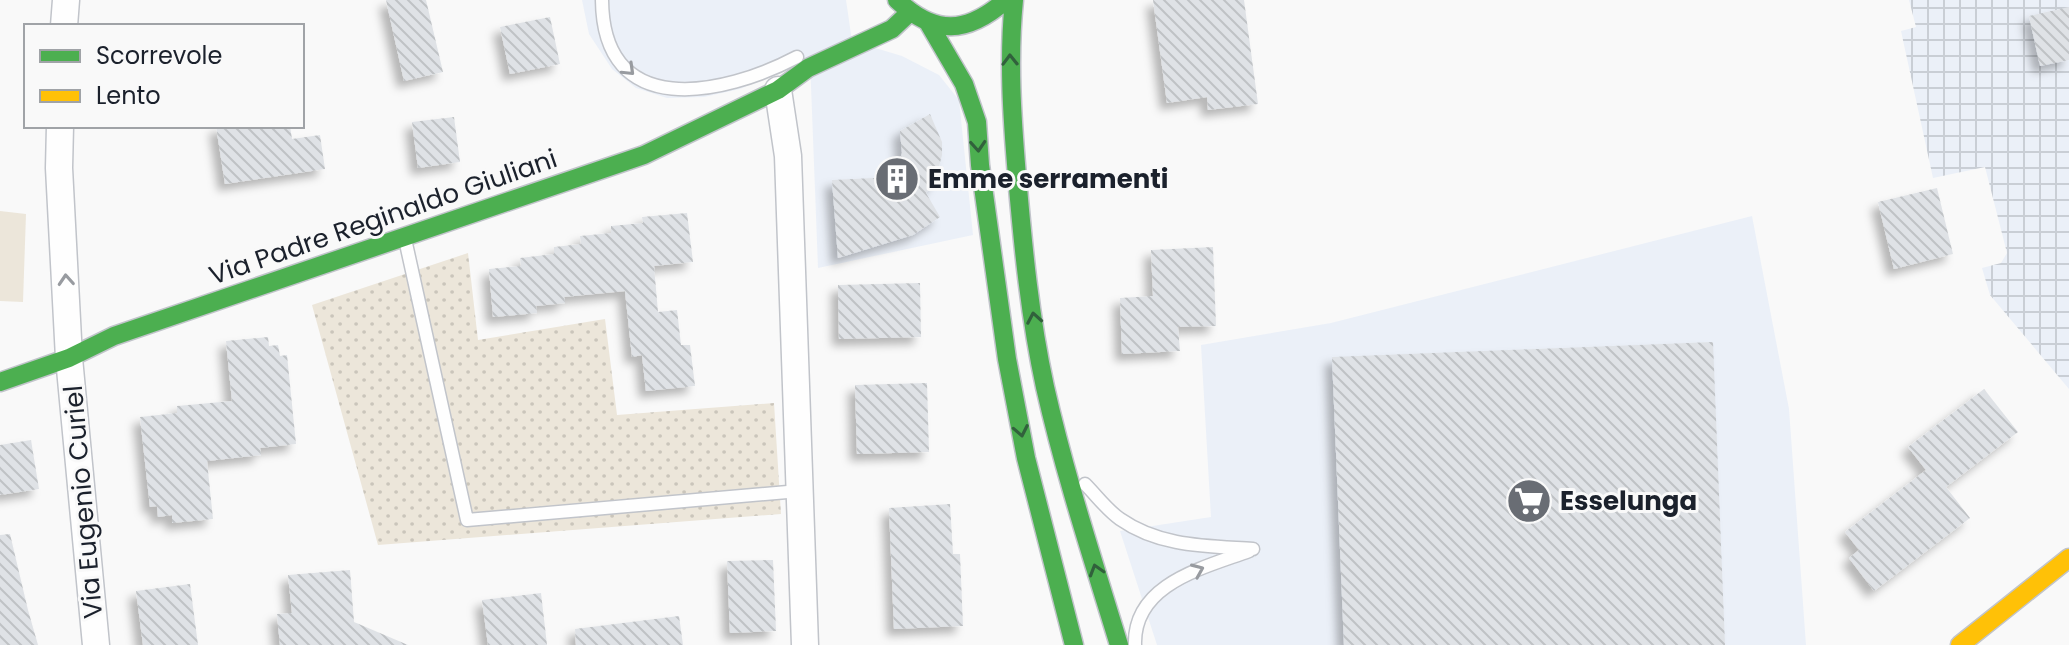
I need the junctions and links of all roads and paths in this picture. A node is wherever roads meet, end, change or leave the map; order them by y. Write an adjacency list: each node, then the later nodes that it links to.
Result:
1 (66, 0): 6 (street)
2 (602, 0): 10 (lane, one-way to 10)
3 (1006, 0): 7 (main road)
4 (1014, 0): 16 (main road, one-way to 4)
5 (903, 7): 7 (main road); 8 (main road, Via Padre Reginaldo Giuliani)
6 (64, 24)
7 (929, 24): 21 (main road, one-way to 21)
8 (892, 29): 9 (lane); 11 (main road, Via Padre Reginaldo Giuliani)
9 (842, 37)
10 (804, 54)
11 (778, 90): 13 (main road, Via Padre Reginaldo Giuliani); 17 (street)
12 (60, 128): 14 (street, Via Eugenio Curiel, one-way to 12)
13 (404, 237): 14 (main road, Via Padre Reginaldo Giuliani); 17 (lane)
14 (69, 358): 15 (main road, Via Padre Reginaldo Giuliani); 19 (street, Via Eugenio Curiel)
15 (0, 382)
16 (1064, 462): 22 (main road, one-way to 16); 23 (lane, one-way to 16)
17 (799, 491): 20 (street)
18 (2069, 558): 24 (main road)
19 (96, 645)
20 (805, 645)
21 (1074, 645)
22 (1119, 645)
23 (1135, 645)
24 (1960, 645)

